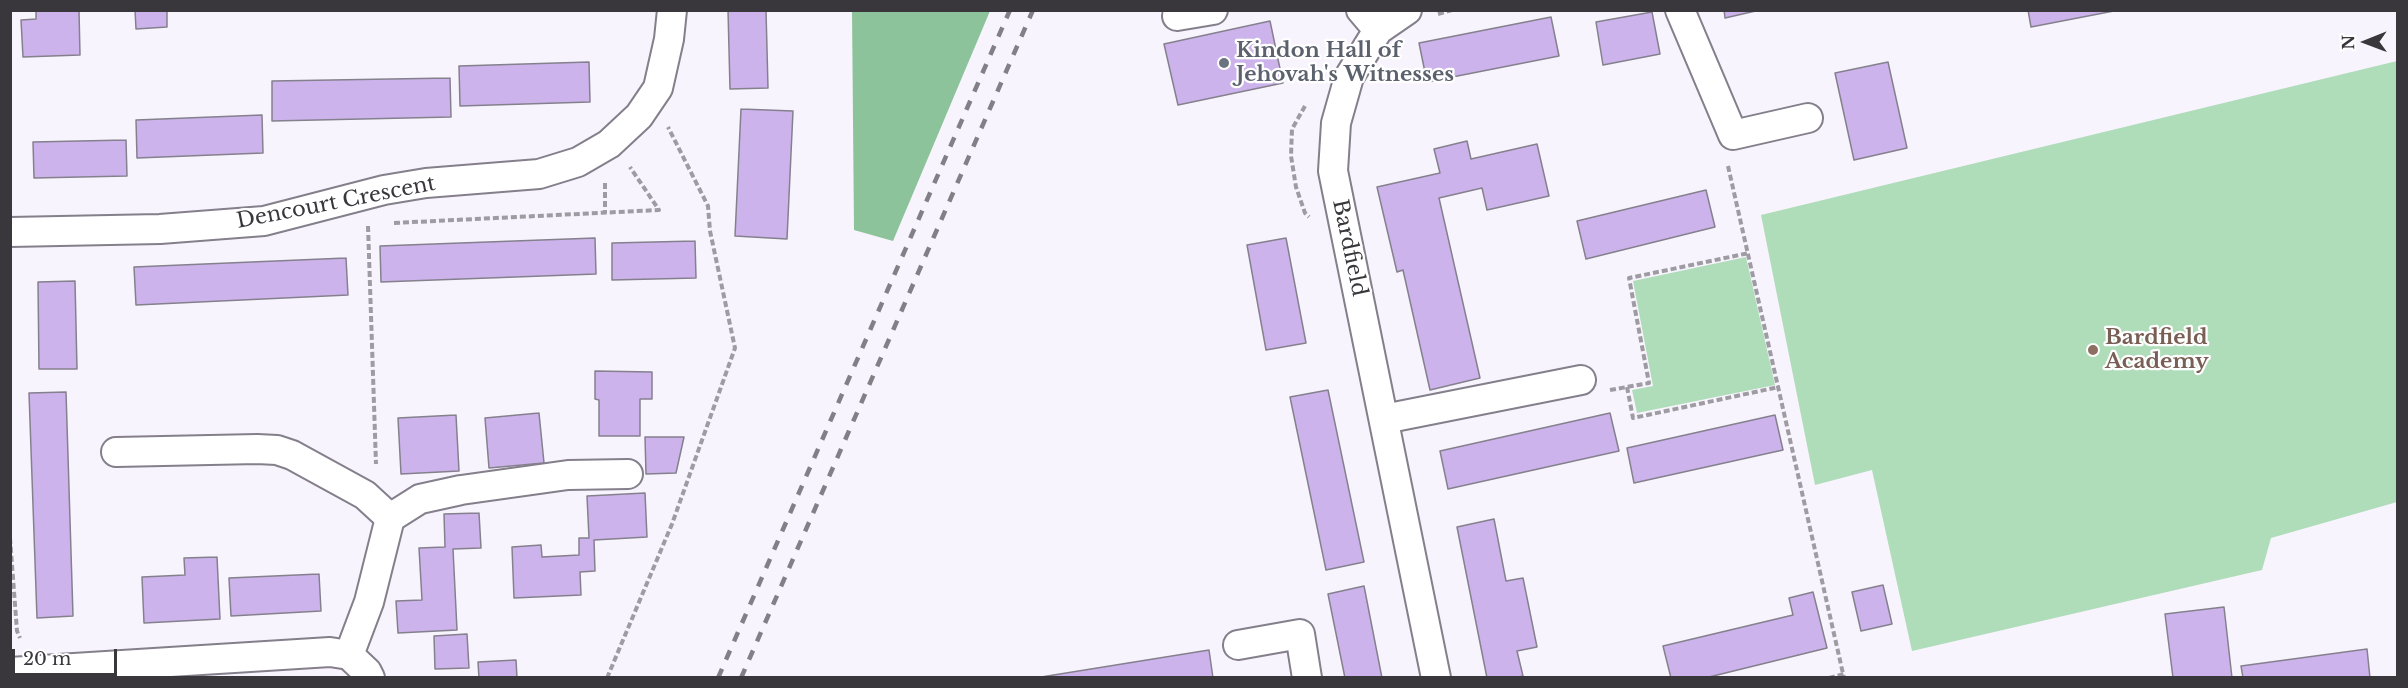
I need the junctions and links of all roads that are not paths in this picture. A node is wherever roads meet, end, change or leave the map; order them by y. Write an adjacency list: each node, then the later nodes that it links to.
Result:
1 (672, 10): 8 (street, Dencourt Crescent)
2 (1213, 10): 5 (street)
3 (1407, 10): 6 (street)
4 (1680, 10): 7 (street)
5 (1177, 16)
6 (1369, 20): 10 (street, Bardfield)
7 (1808, 118)
8 (10, 232)
9 (1581, 380): 10 (street)
10 (1384, 419): 19 (street, Bardfield)
11 (116, 452): 13 (street)
12 (628, 474): 13 (street)
13 (384, 512): 15 (street)
14 (1238, 645): 18 (street)
15 (349, 655): 16 (street); 17 (street)
16 (10, 672)
17 (370, 678)
18 (1307, 678)
19 (1436, 678)

